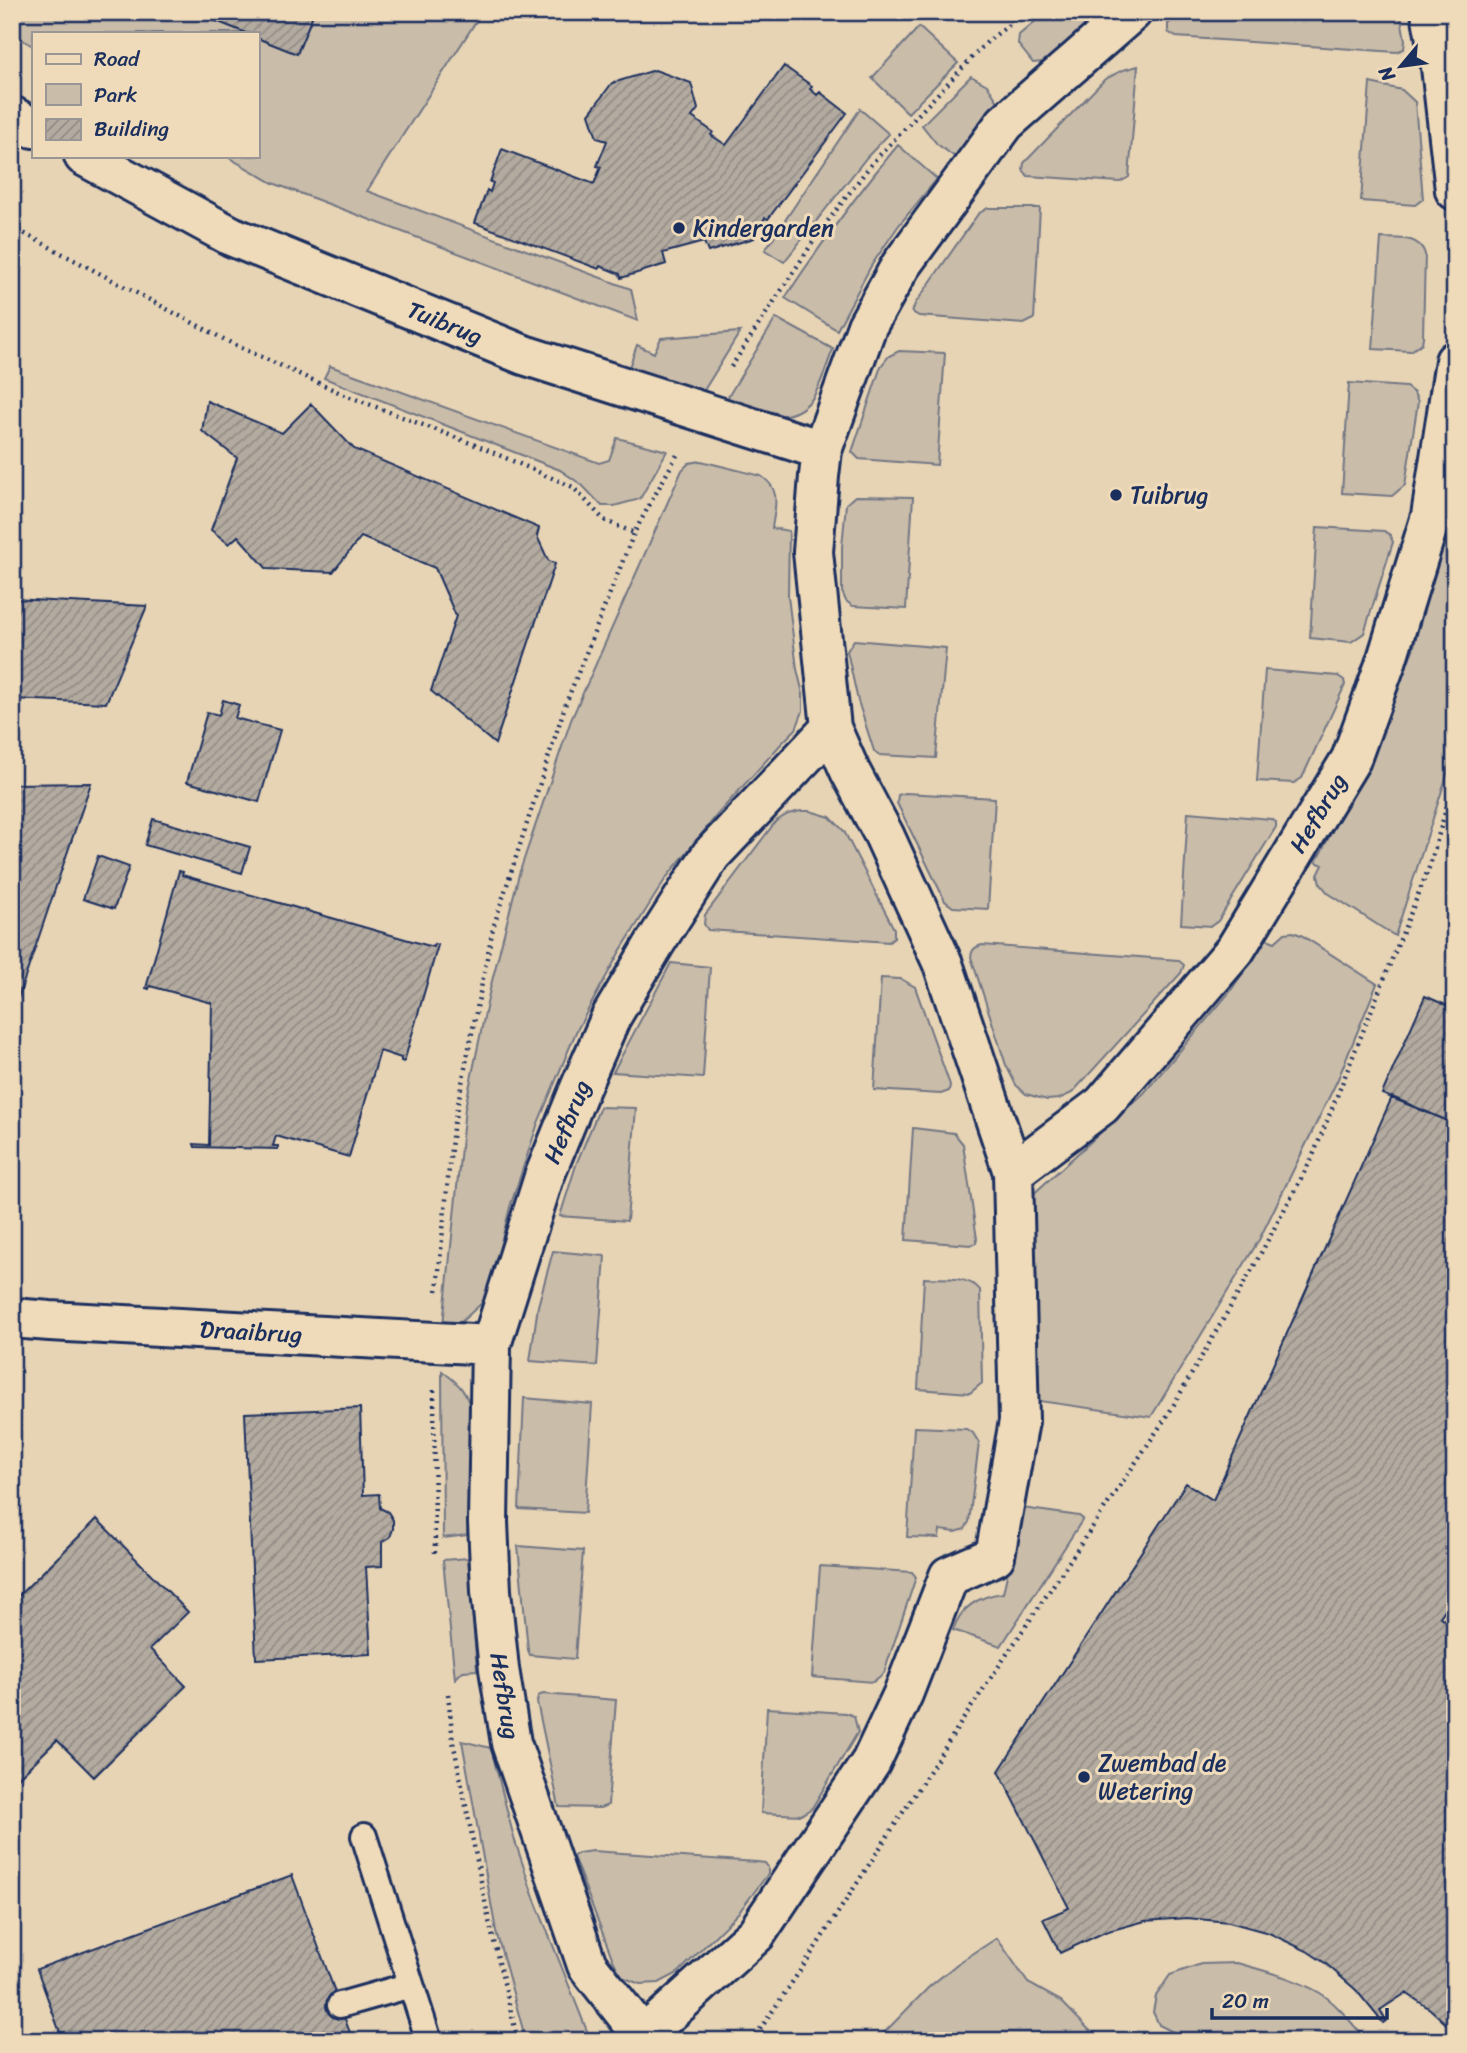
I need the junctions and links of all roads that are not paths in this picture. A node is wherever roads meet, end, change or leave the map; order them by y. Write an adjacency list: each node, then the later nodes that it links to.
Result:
1 (1132, 12): 8 (street)
2 (1431, 12): 6 (street)
3 (12, 116): 4 (street)
4 (32, 127)
5 (88, 158): 8 (street, Tuibrug)
6 (1455, 190)
7 (1455, 361): 10 (street, Hefbrug)
8 (822, 450): 9 (street)
9 (831, 728): 10 (street, Hefbrug); 12 (street, Hefbrug)
10 (1013, 1172): 16 (street, Hefbrug)
11 (12, 1318): 12 (street, Draaibrug)
12 (491, 1345): 16 (street, Hefbrug)
13 (364, 1836): 14 (lane)
14 (411, 1985): 15 (lane); 17 (lane)
15 (340, 2005)
16 (642, 2038)
17 (429, 2041)

